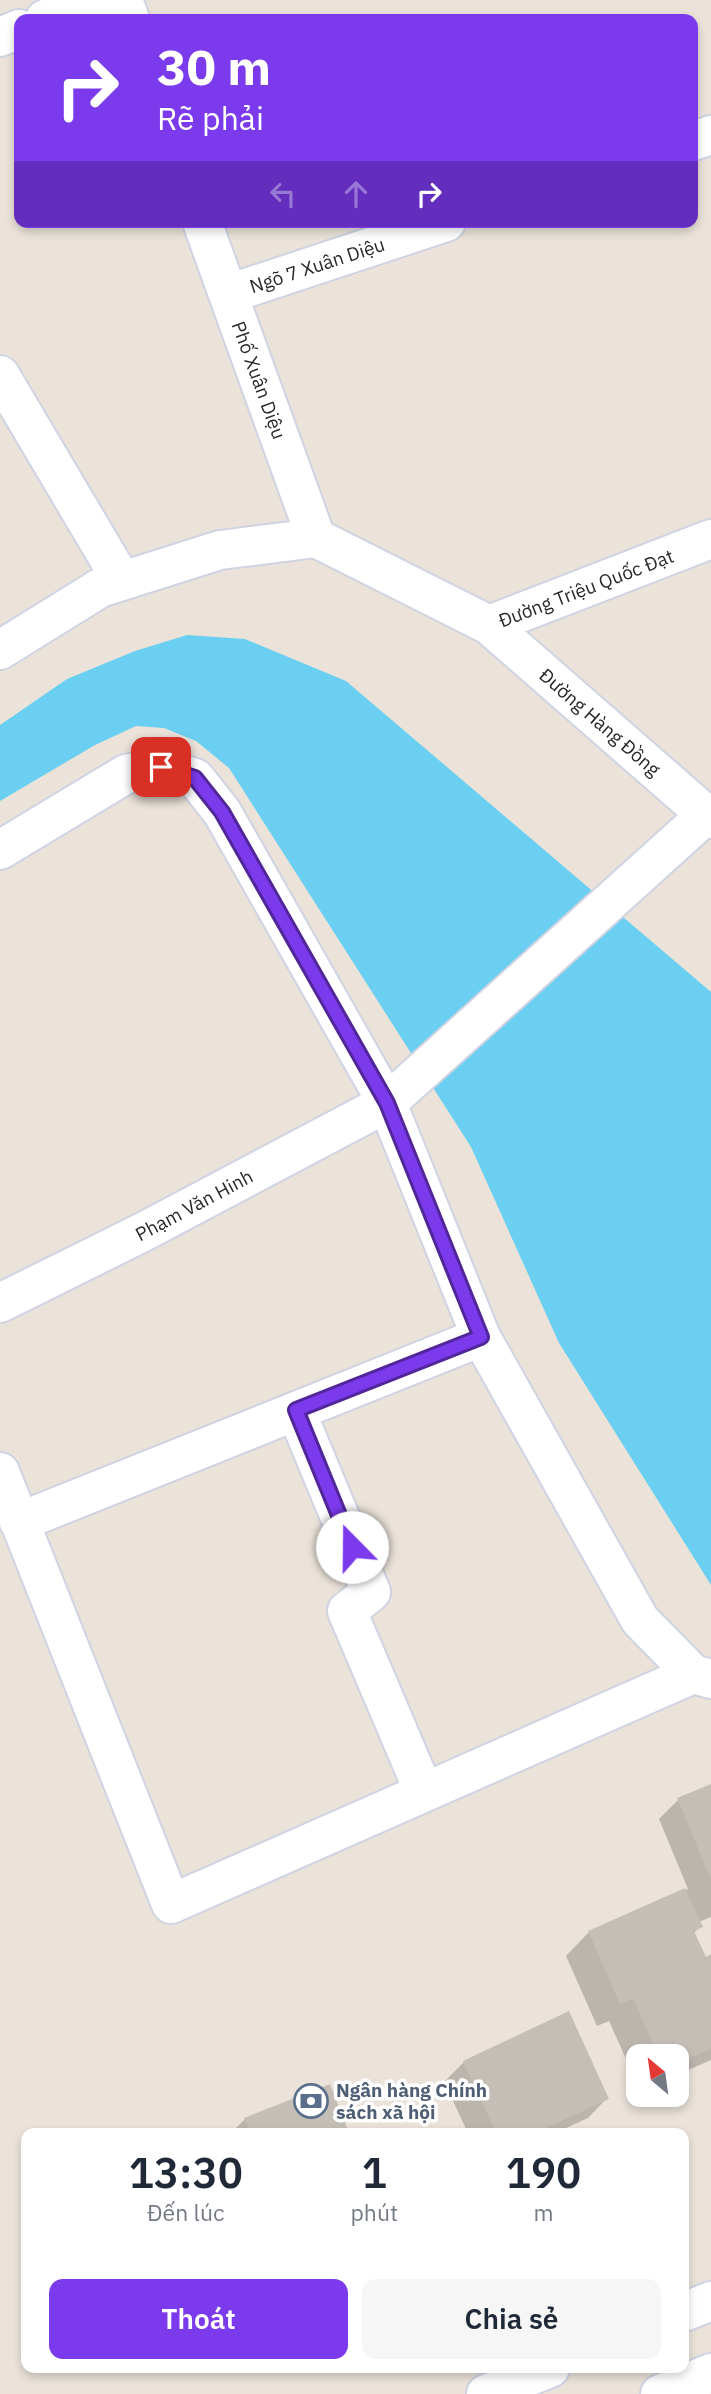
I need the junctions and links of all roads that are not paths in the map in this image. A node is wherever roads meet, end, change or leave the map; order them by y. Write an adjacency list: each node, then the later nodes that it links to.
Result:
1 (96, 0): 2 (street)
2 (58, 14)
3 (204, 228): 5 (street, Phố Xuân Diệu)
4 (428, 228): 5 (street, Ngõ 7 Xuân Diệu)
5 (228, 294): 7 (street, Phố Xuân Diệu)
6 (0, 375): 9 (street)
7 (316, 538): 9 (street); 10 (street, Đường Triệu Quốc Đạt)
8 (711, 539): 10 (street, Đường Triệu Quốc Đạt)
9 (122, 581): 11 (street)
10 (489, 625): 12 (street, Đường Hàng Đồng)
11 (0, 650)
12 (709, 817): 14 (street, Phạm Văn Hinh)
13 (0, 850): 14 (street)
14 (387, 1103): 15 (street, Phạm Văn Hinh); 16 (street)
15 (0, 1303)
16 (481, 1337): 17 (street); 20 (street)
17 (296, 1410): 19 (street); 21 (street)
18 (0, 1472): 19 (street)
19 (19, 1522): 21 (street)
20 (702, 1676): 21 (street)
21 (424, 1792)
22 (711, 2301): 23 (street)
23 (689, 2310)
24 (538, 2373): 26 (street)
25 (711, 2373): 27 (street)
26 (486, 2394)
27 (660, 2394)

